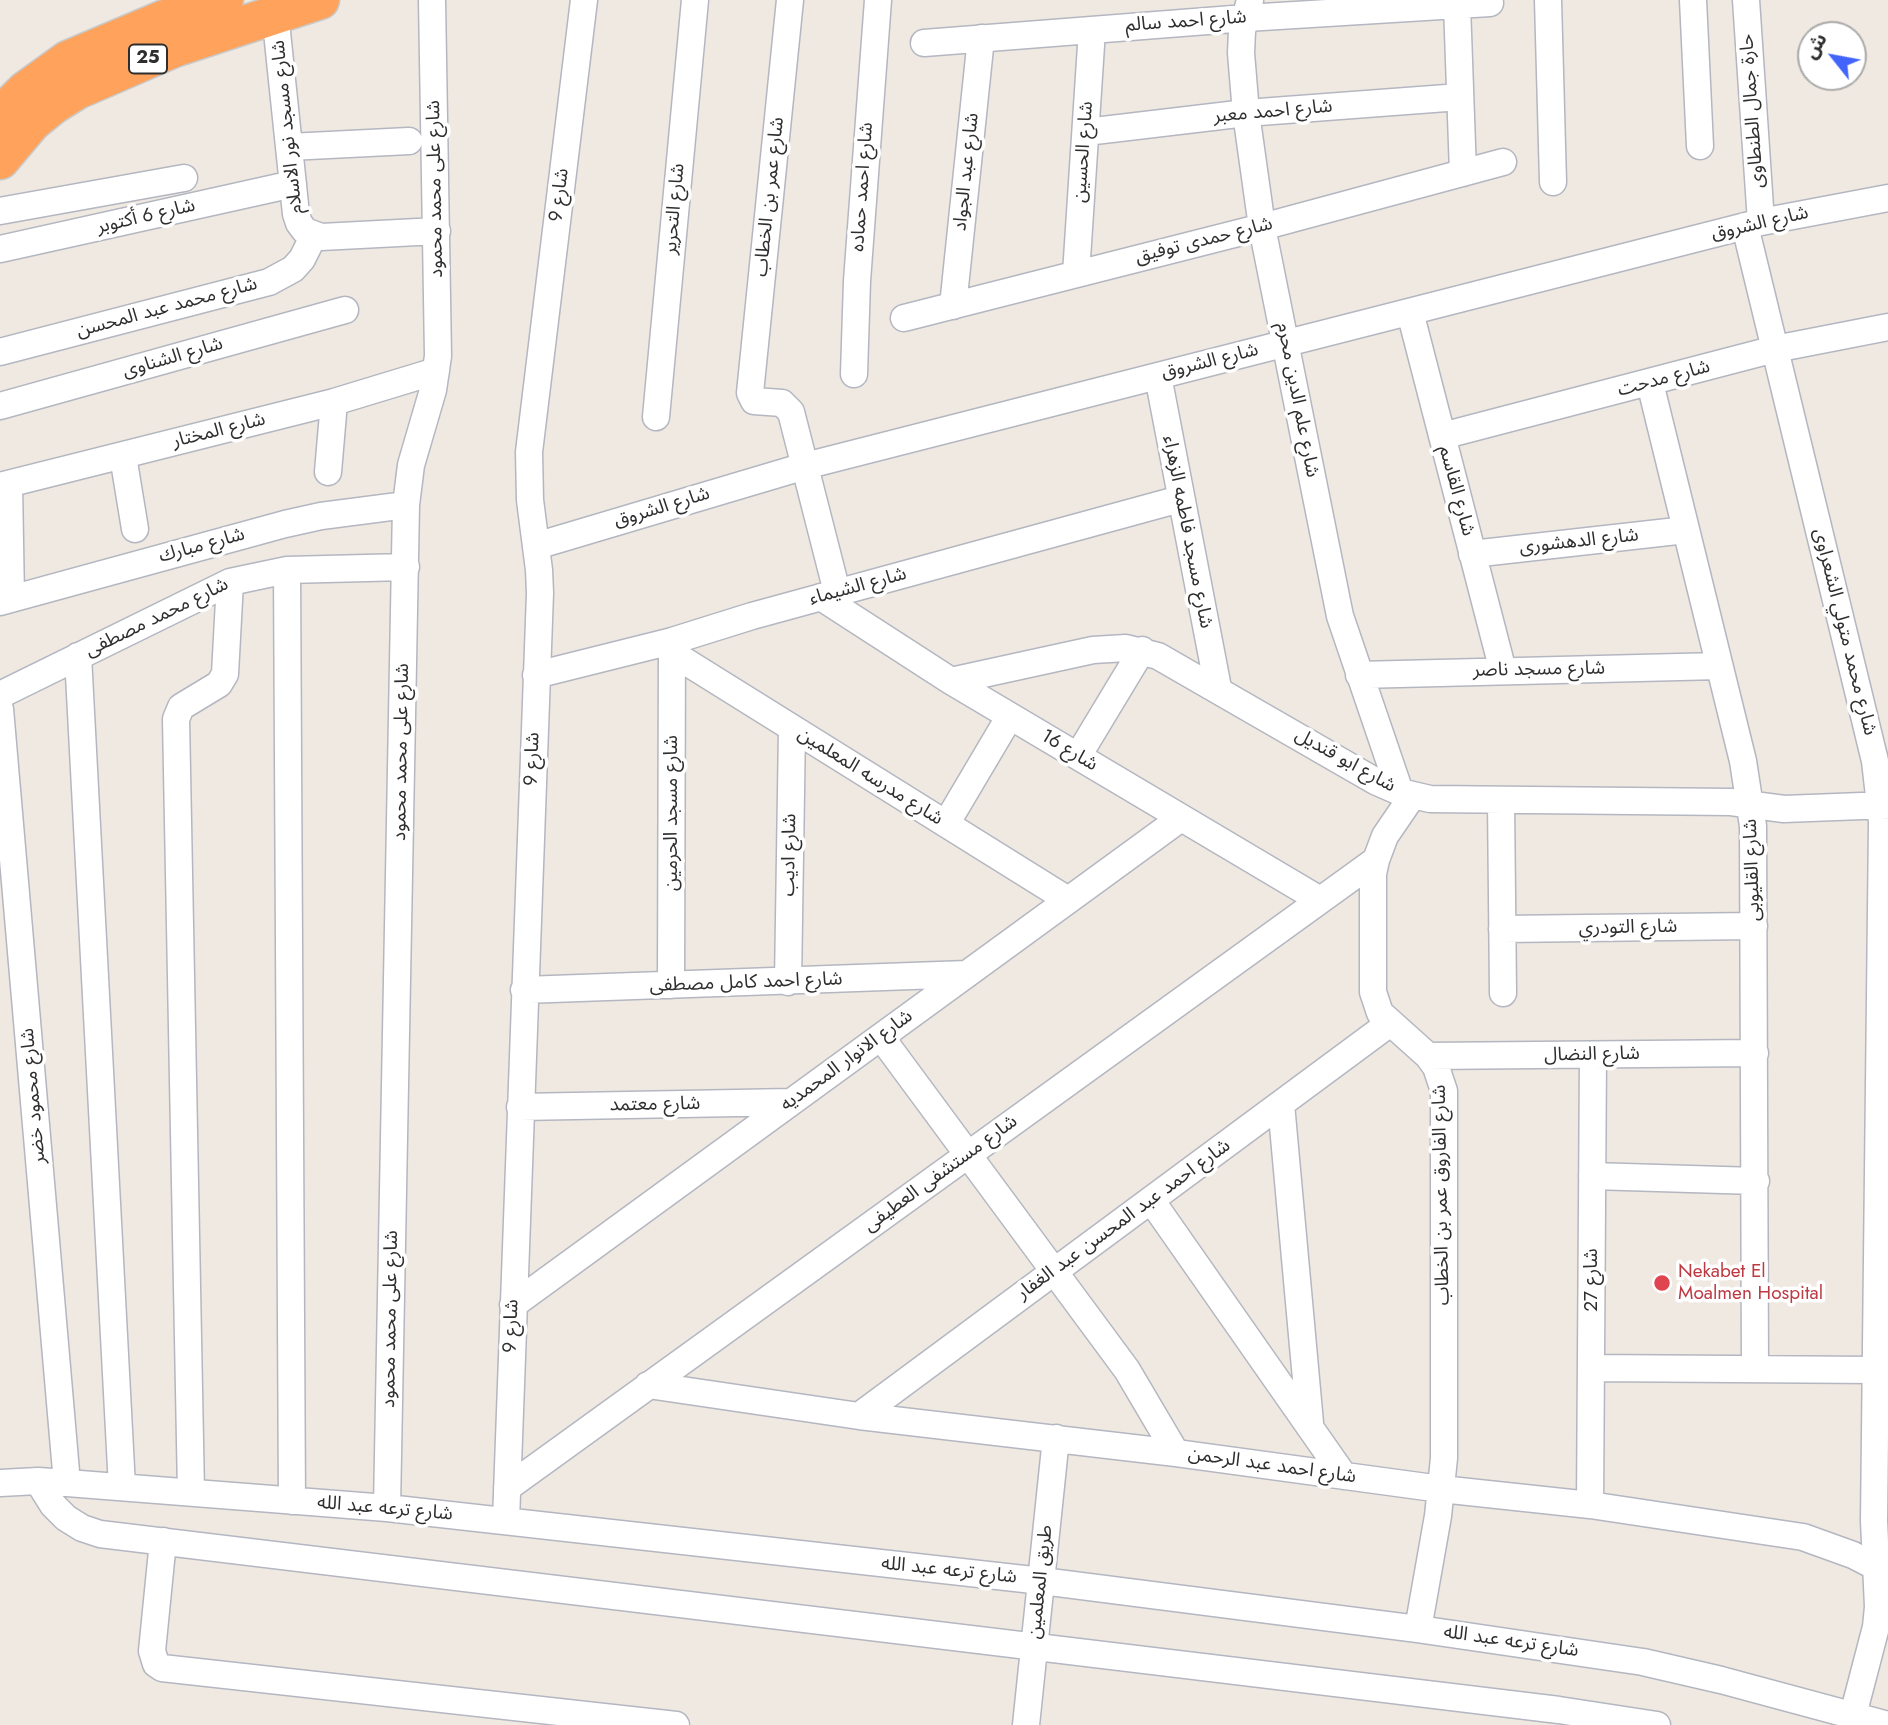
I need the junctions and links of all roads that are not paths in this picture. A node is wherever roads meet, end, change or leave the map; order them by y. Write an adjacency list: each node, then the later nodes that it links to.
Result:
1 (224, 0): 20 (highway, 25)
2 (320, 0): 14 (highway, 25)
3 (432, 0): 35 (street, شارع على محمد محمود)
4 (584, 0): 63 (street, شارع 9)
5 (695, 0): 53 (street, شارع التحرير)
6 (790, 0): 56 (street, شارع عمر بن الخطاب)
7 (878, 0): 48 (street, شارع احمد حماده)
8 (1548, 0): 29 (street)
9 (1693, 0): 23 (street)
10 (1746, 0): 33 (street, حارة جمال الطنطاوى)
11 (1490, 3): 12 (street, شارع احمد سالم)
12 (1457, 5): 13 (street, شارع احمد سالم); 18 (street)
13 (1248, 9): 15 (street, شارع احمد سالم); 19 (street, شارع علم الدين محرم)
14 (275, 13): 24 (street, شارع مسجد نور الاسلام); 25 (highway, 25)
15 (1092, 30): 16 (street, شارع احمد سالم); 21 (street, شارع الحسين)
16 (981, 38): 17 (street, شارع احمد سالم); 39 (street, شارع عبد الجواد)
17 (925, 43)
18 (1460, 97): 19 (street, شارع احمد معبر); 27 (street)
19 (1246, 113): 21 (street, شارع احمد معبر); 34 (street, شارع علم الدين محرم)
20 (0, 116)
21 (1086, 132): 38 (street, شارع الحسين)
22 (409, 141): 24 (street)
23 (1700, 146)
24 (289, 147): 30 (street, شارع مسجد نور الاسلام)
25 (0, 160)
26 (1503, 162): 27 (street, شارع حمدى توفيق)
27 (1463, 173): 34 (street, شارع حمدى توفيق)
28 (184, 178): 32 (street)
29 (1553, 182)
30 (293, 184): 36 (street, شارع مسجد نور الاسلام); 37 (street, شارع 6 أكتوبر)
31 (1888, 198): 33 (street, شارع الشروق)
32 (0, 211)
33 (1753, 224): 41 (street, شارع الشروق); 45 (street, شارع محمد متولي الشعراوى)
34 (1262, 227): 38 (street, شارع حمدى توفيق); 44 (street, شارع علم الدين محرم)
35 (437, 231): 36 (street, شارع مسجد نور الاسلام); 47 (street, شارع على محمد محمود)
36 (314, 235): 46 (street, شارع محمد عبد المحسن)
37 (0, 249)
38 (1076, 274): 39 (street, شارع حمدى توفيق)
39 (953, 306): 42 (street, شارع حمدى توفيق)
40 (345, 310): 52 (street, شارع الشناوى)
41 (1410, 312): 44 (street, شارع الشروق); 54 (street, شارع القاسم)
42 (904, 318)
43 (1888, 327): 45 (street, شارع مدحت)
44 (1285, 343): 49 (street, شارع الشروق); 76 (street, شارع علم الدين محرم)
45 (1775, 349): 50 (street, شارع مدحت); 87 (street, شارع محمد متولي الشعراوى)
46 (0, 352)
47 (436, 371): 51 (street, شارع المختار); 60 (street, شارع على محمد محمود)
48 (854, 374)
49 (1158, 376): 56 (street, شارع الشروق); 59 (street, شارع مسجد فاطمه الزهراء)
50 (1650, 383): 54 (street, شارع مدحت); 62 (street, شارع القليوبى)
51 (334, 402): 55 (street, شارع المختار); 57 (street)
52 (0, 407)
53 (656, 417)
54 (1442, 436): 64 (street, شارع القاسم)
55 (123, 456): 58 (street, شارع المختار); 61 (street)
56 (805, 466): 63 (street, شارع الشروق); 68 (street)
57 (328, 472)
58 (4, 485): 69 (street)
59 (1180, 499): 68 (street, شارع الشيماء); 78 (street, شارع مسجد فاطمه الزهراء)
60 (407, 505): 65 (street, شارع على محمد محمود); 69 (street, شارع مبارك)
61 (135, 528)
62 (1686, 530): 64 (street, شارع الدهشورى); 73 (street, شارع القليوبى)
63 (536, 546): 75 (street, شارع 9)
64 (1472, 554): 74 (street, شارع القاسم)
65 (405, 566): 66 (street, شارع محمد مصطفى); 133 (street, شارع على محمد محمود)
66 (287, 570): 67 (street, شارع محمد مصطفى); 131 (street)
67 (230, 582): 72 (street, شارع محمد مصطفى); 130 (street)
68 (829, 595): 70 (street, شارع الشيماء); 77 (street, شارع 16)
69 (5, 600)
70 (672, 647): 75 (street, شارع الشيماء); 82 (street, شارع مدرسه المعلمين); 97 (street, شارع مسجد الحرمين)
71 (1142, 650): 77 (street, شارع ابو قنديل); 78 (street, شارع ابو قنديل); 83 (street)
72 (78, 656): 79 (street, شارع محمد مصطفى); 127 (street)
73 (1719, 666): 74 (street, شارع مسجد ناصر); 86 (street, شارع القليوبى)
74 (1503, 671): 76 (street, شارع مسجد ناصر)
75 (536, 674): 98 (street, شارع 9)
76 (1359, 674): 84 (street, شارع علم الدين محرم)
77 (951, 681): 81 (street, شارع 16)
78 (1218, 688): 84 (street, شارع ابو قنديل)
79 (0, 695)
80 (0, 709): 126 (street, شارع محمود خضر)
81 (1010, 716): 83 (street, شارع 16); 89 (street)
82 (792, 728): 89 (street, شارع مدرسه المعلمين); 96 (street, شارع اديب)
83 (1078, 756): 88 (street, شارع 16)
84 (1407, 794): 85 (street, شارع ابو قنديل); 90 (street, شارع الفاروق عمر بن الخطاب)
85 (1501, 801): 86 (street, شارع ابو قنديل); 94 (street)
86 (1750, 804): 87 (street, شارع ابو قنديل); 93 (street, شارع القليوبى)
87 (1884, 805): 112 (street, شارع محمد متولي الشعراوى)
88 (1181, 818): 91 (street, شارع الانوار المحمديه); 92 (street, شارع 16)
89 (946, 824): 91 (street, شارع مدرسه المعلمين)
90 (1376, 860): 92 (street, شارع مستشفى العطيفى); 100 (street, شارع الفاروق عمر بن الخطاب)
91 (1068, 900): 95 (street, شارع الانوار المحمديه)
92 (1320, 900): 108 (street, شارع مستشفى العطيفى)
93 (1755, 926): 94 (street, شارع التودري); 102 (street, شارع القليوبى)
94 (1502, 929): 99 (street)
95 (967, 974): 96 (street, شارع احمد كامل مصطفى); 101 (street, شارع الانوار المحمديه)
96 (788, 982): 97 (street, شارع احمد كامل مصطفى)
97 (671, 985): 98 (street, شارع احمد كامل مصطفى)
98 (524, 990): 107 (street, شارع 9)
99 (1503, 993)
100 (1390, 1023): 104 (street, شارع الفاروق عمر بن الخطاب); 106 (street, شارع احمد عبد المحسن عبد الغفار)
101 (881, 1037): 105 (street, شارع الانوار المحمديه); 108 (street)
102 (1755, 1054): 103 (street, شارع النضال); 110 (street, شارع القليوبى)
103 (1593, 1055): 104 (street, شارع النضال); 109 (street, شارع 27)
104 (1428, 1056): 129 (street, شارع الفاروق عمر بن الخطاب)
105 (790, 1102): 107 (street, شارع معتمد); 114 (street, شارع الانوار المحمديه)
106 (1281, 1104): 111 (street, شارع احمد عبد المحسن عبد الغفار); 120 (street)
107 (520, 1107): 114 (street, شارع 9)
108 (968, 1154): 113 (street); 118 (street, شارع مستشفى العطيفى)
109 (1592, 1176): 110 (street); 115 (street, شارع 27)
110 (1756, 1181): 116 (street, شارع القليوبى)
111 (1151, 1200): 113 (street, شارع احمد عبد المحسن عبد الغفار); 120 (street)
112 (1883, 1227): 117 (street, شارع محمد متولي الشعراوى)
113 (1055, 1271): 119 (street, شارع احمد عبد المحسن عبد الغفار); 122 (street)
114 (513, 1305): 128 (street, شارع 9)
115 (1591, 1368): 116 (street); 132 (street, شارع 27)
116 (1755, 1369): 117 (street)
117 (1875, 1370): 136 (street, شارع محمد متولي الشعراوى)
118 (648, 1385): 119 (street, شارع احمد عبد الرحمن); 128 (street, شارع مستشفى العطيفى)
119 (859, 1416): 121 (street, شارع احمد عبد الرحمن)
120 (1310, 1425): 123 (street)
121 (1056, 1438): 122 (street, شارع احمد عبد الرحمن); 137 (street, طريق المعلمين)
122 (1176, 1452): 123 (street, شارع احمد عبد الرحمن)
123 (1344, 1476): 129 (street, شارع احمد عبد الرحمن)
124 (38, 1481): 125 (street, شارع ترعه عبد الله); 126 (street, شارع ترعه عبد الله); 135 (street)
125 (0, 1483)
126 (67, 1483): 127 (street, شارع ترعه عبد الله)
127 (122, 1487): 130 (street, شارع ترعه عبد الله)
128 (507, 1488): 134 (street, شارع 9)
129 (1441, 1489): 132 (street, شارع احمد عبد الرحمن); 138 (street, شارع الفاروق عمر بن الخطاب)
130 (191, 1492): 131 (street, شارع ترعه عبد الله)
131 (292, 1501): 133 (street, شارع ترعه عبد الله)
132 (1590, 1506): 136 (street, شارع احمد عبد الرحمن)
133 (387, 1508): 134 (street, شارع ترعه عبد الله)
134 (506, 1521): 137 (street, شارع ترعه عبد الله)
135 (163, 1541): 139 (street); 142 (street)
136 (1882, 1570): 141 (street, شارع محمد متولي الشعراوى)
137 (1042, 1581): 138 (street, شارع ترعه عبد الله); 139 (street, طريق المعلمين)
138 (1418, 1629): 140 (street, شارع ترعه عبد الله)
139 (1034, 1646): 143 (street, طريق المعلمين); 144 (street)
140 (1795, 1713): 141 (street, شارع ترعه عبد الله)
141 (1853, 1715): 145 (street, شارع ترعه عبد الله)
142 (676, 1725)
143 (1027, 1725)
144 (1657, 1725)
145 (1888, 1725)

